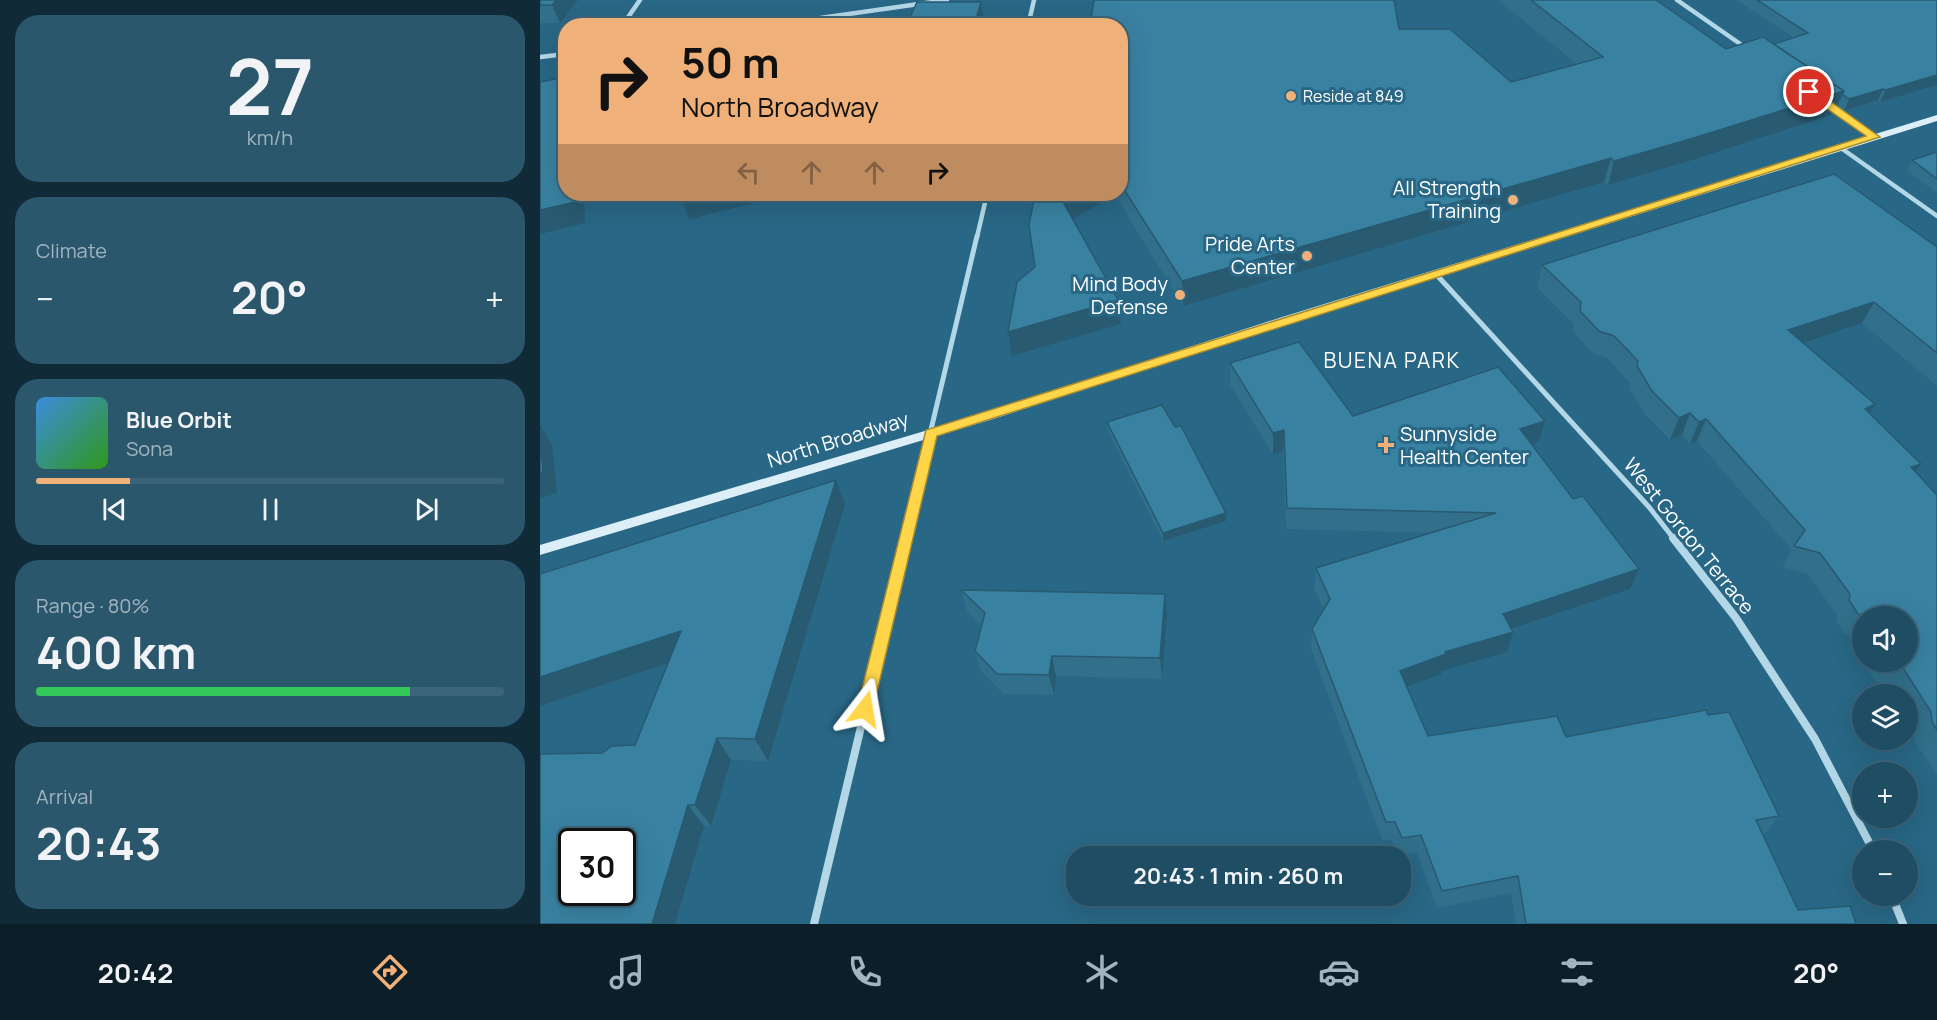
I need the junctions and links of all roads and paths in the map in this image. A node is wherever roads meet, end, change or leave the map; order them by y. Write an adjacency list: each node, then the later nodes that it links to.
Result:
1 (640, 0): 5 (street)
2 (947, 0): 6 (street)
3 (1034, 0): 7 (street)
4 (1677, 0): 8 (street)
5 (628, 18)
6 (820, 18)
7 (1030, 18)
8 (1749, 50)
9 (558, 55): 10 (street)
10 (540, 57)
11 (1825, 102): 13 (street)
12 (1937, 118): 13 (main road, North Broadway)
13 (1874, 137): 14 (main road, North Broadway)
14 (1841, 148): 16 (street); 17 (main road, North Broadway)
15 (985, 201): 18 (street)
16 (1937, 216)
17 (1435, 273): 18 (main road, North Broadway); 20 (street, West Gordon Terrace)
18 (931, 433): 19 (main road, North Broadway); 22 (street)
19 (540, 550)
20 (1868, 840)
21 (1896, 906): 23 (street)
22 (814, 924)
23 (1903, 924)

